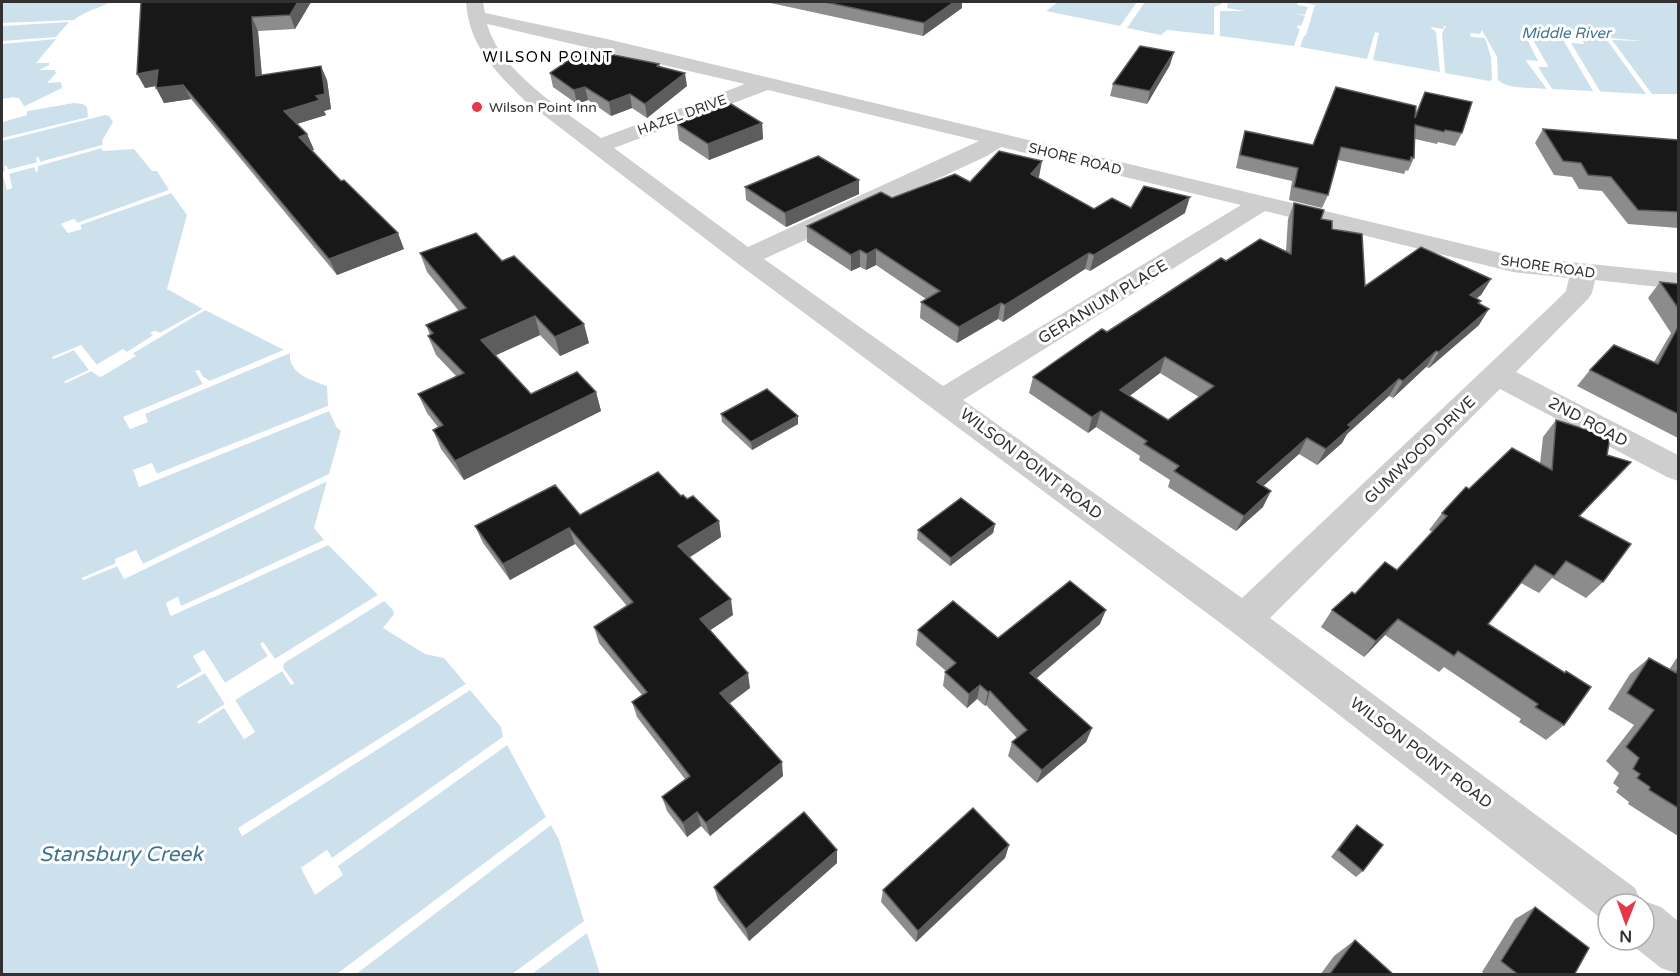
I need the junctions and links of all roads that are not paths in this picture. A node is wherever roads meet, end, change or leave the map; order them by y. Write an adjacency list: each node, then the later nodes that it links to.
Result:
1 (475, 9): 2 (street, SHORE ROAD); 4 (street, WILSON POINT ROAD)
2 (765, 84): 3 (street, SHORE ROAD); 4 (street, HAZEL DRIVE)
3 (996, 140): 5 (street, SHORE ROAD); 6 (street)
4 (599, 146): 6 (street, WILSON POINT ROAD)
5 (1262, 203): 7 (street, SHORE ROAD); 10 (street, GERANIUM PLACE)
6 (746, 258): 10 (street, WILSON POINT ROAD)
7 (1582, 272): 8 (street, SHORE ROAD); 9 (street, GUMWOOD DRIVE)
8 (1678, 281)
9 (1497, 375): 11 (street, 2ND ROAD); 12 (street, GUMWOOD DRIVE)
10 (943, 399): 12 (street, WILSON POINT ROAD)
11 (1678, 469)
12 (1244, 620): 13 (street, WILSON POINT ROAD)
13 (1603, 892)
14 (1656, 934): 15 (street)
15 (1678, 951)

